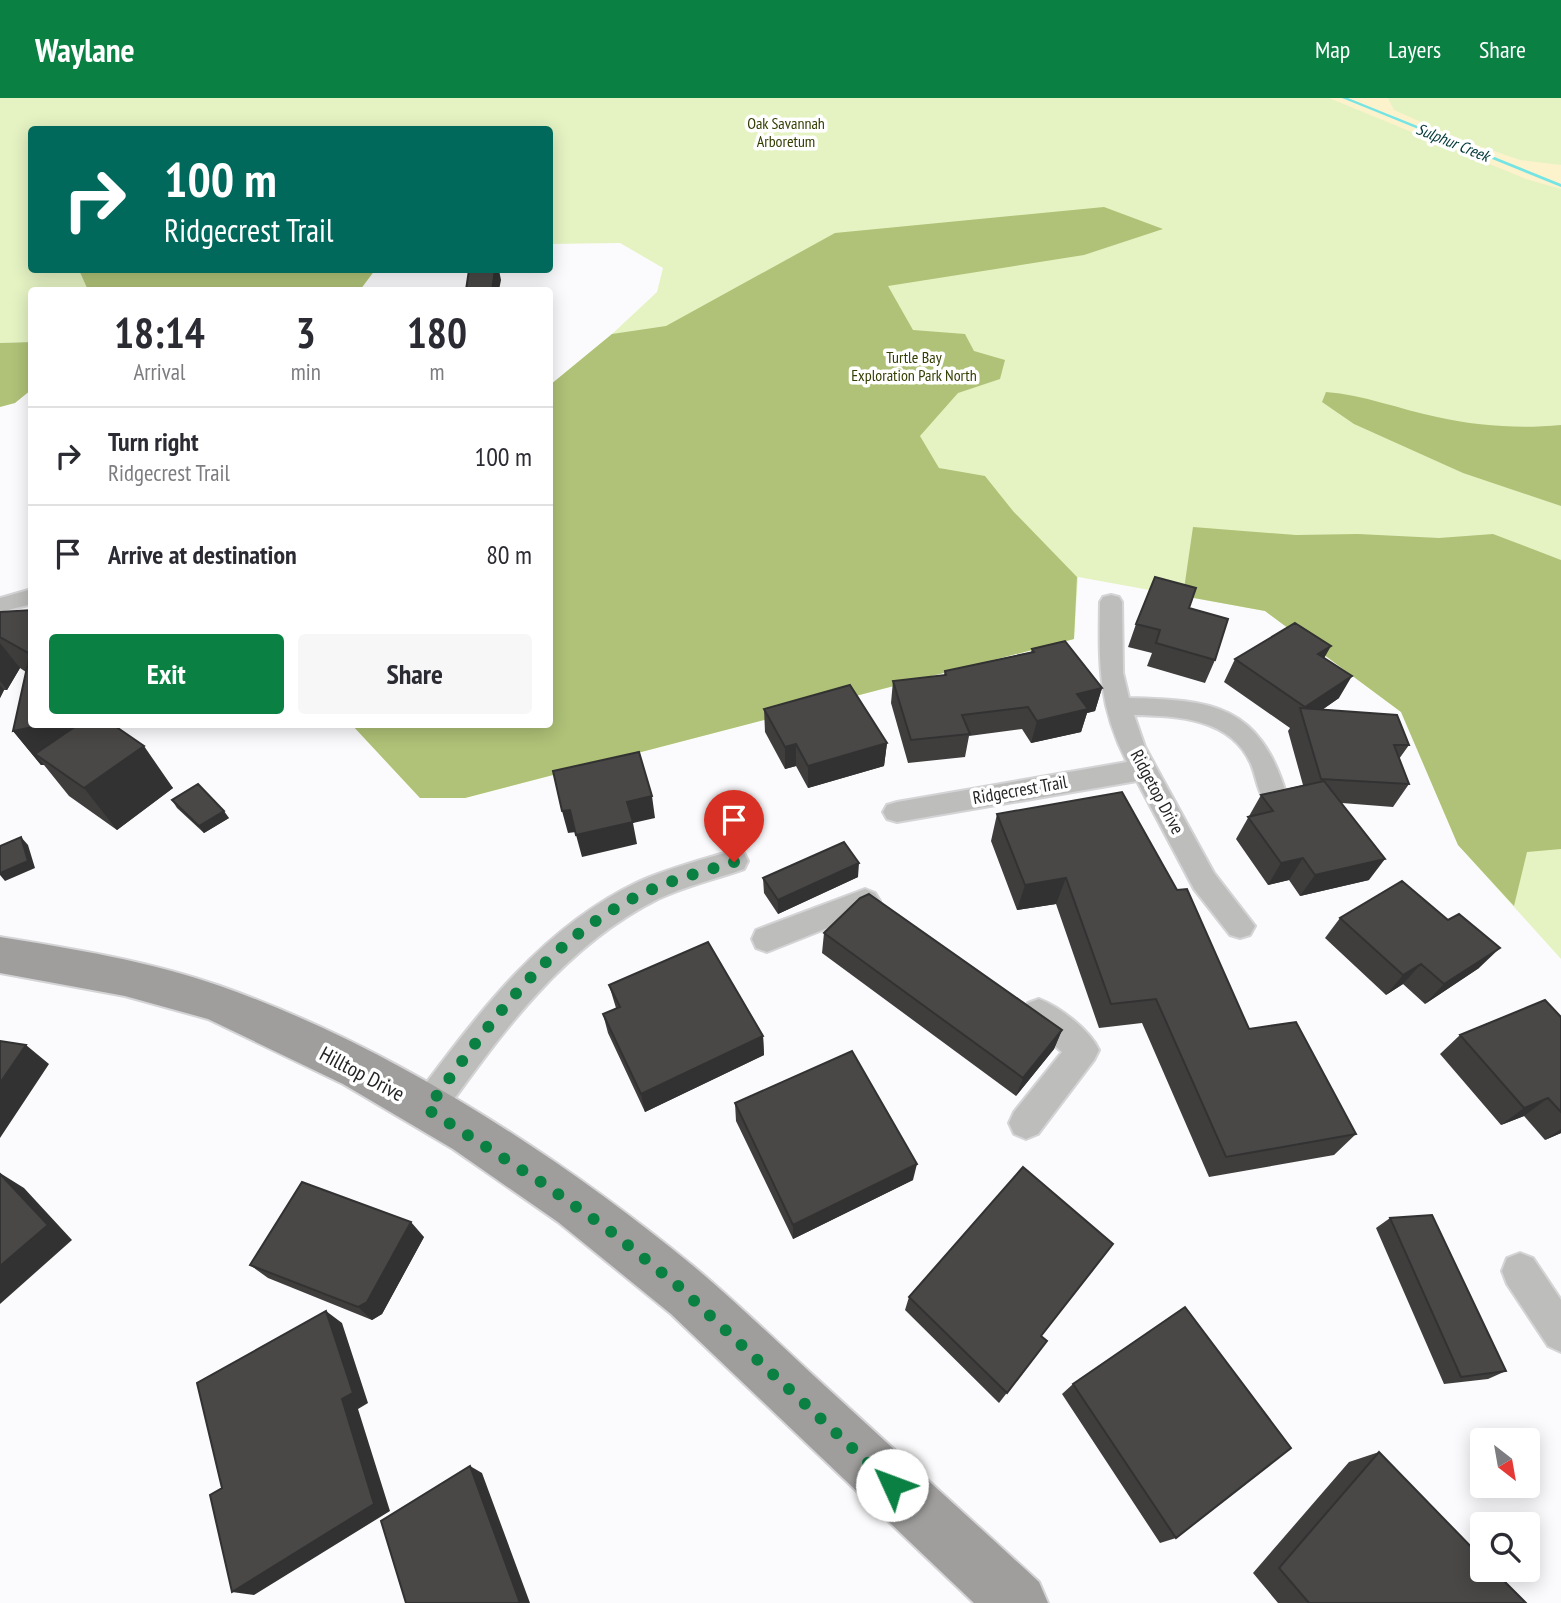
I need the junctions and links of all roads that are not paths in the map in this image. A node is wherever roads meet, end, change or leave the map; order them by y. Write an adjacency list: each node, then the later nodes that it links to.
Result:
1 (28, 597): 3 (street)
2 (1111, 602): 4 (street, Ridgetop Drive)
3 (0, 605)
4 (1118, 706): 5 (street, Ridgetop Drive); 6 (street)
5 (1142, 770): 7 (street, Ridgecrest Trail); 10 (street, Ridgetop Drive)
6 (1273, 793)
7 (897, 812)
8 (734, 862): 14 (street)
9 (865, 901): 11 (street)
10 (1240, 926)
11 (767, 939)
12 (0, 955): 14 (main road, Hilltop Drive)
13 (1039, 1013): 15 (street)
14 (427, 1109): 18 (main road, Hilltop Drive)
15 (1026, 1124)
16 (1520, 1271): 17 (street)
17 (1561, 1333)
18 (1018, 1603)

